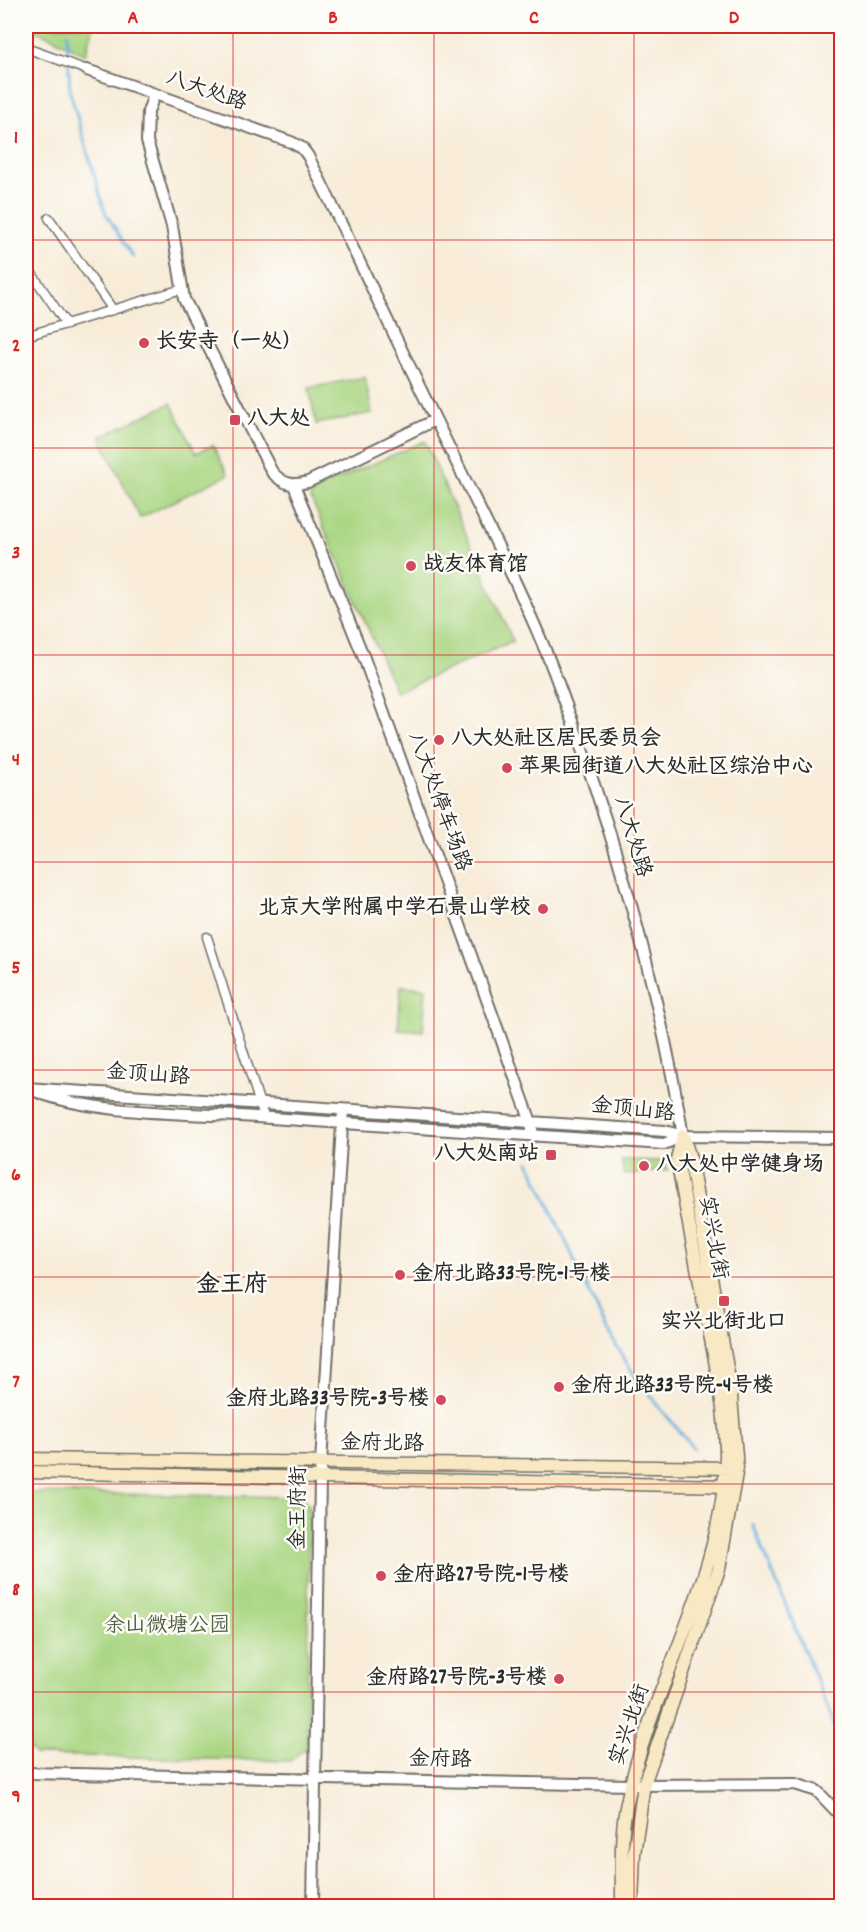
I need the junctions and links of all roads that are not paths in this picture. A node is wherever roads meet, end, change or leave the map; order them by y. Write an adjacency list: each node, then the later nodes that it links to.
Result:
1 (26, 48): 2 (street)
2 (87, 70): 3 (street, 八大处路)
3 (154, 95): 6 (street); 10 (street, 八大处路)
4 (49, 218): 7 (street)
5 (26, 265): 8 (street)
6 (182, 289): 7 (street); 11 (street)
7 (113, 310): 8 (street)
8 (67, 325): 9 (street)
9 (26, 336)
10 (435, 420): 11 (street); 20 (street, 八大处路)
11 (294, 485): 17 (street, 八大处停车场路)
12 (207, 937): 14 (street)
13 (26, 1088): 14 (street, 金顶山路); 16 (street, 金顶山路)
14 (261, 1105): 15 (street, 金顶山路); 16 (street)
15 (343, 1110): 17 (street, 金顶山路); 18 (street, 金王府街)
16 (264, 1117): 18 (street, 金顶山路)
17 (531, 1122): 19 (street, 八大处停车场路); 20 (street, 金顶山路)
18 (341, 1123): 19 (street, 金顶山路); 23 (street, 金王府街)
19 (533, 1136): 20 (street, 金顶山路)
20 (683, 1136): 21 (street); 24 (main road, 实兴北街)
21 (842, 1138)
22 (26, 1459): 23 (main road, 金府北路)
23 (321, 1463): 24 (main road, 金府北路); 26 (street, 金王府街)
24 (731, 1468): 27 (main road, 实兴北街)
25 (26, 1472): 26 (main road, 金府北路)
26 (320, 1479): 27 (main road, 金府北路); 29 (street, 金王府街)
27 (730, 1486): 30 (main road, 实兴北街)
28 (26, 1773): 29 (street, 金府路)
29 (316, 1778): 30 (street, 金府路); 32 (street, 金王府街)
30 (638, 1785): 31 (street, 金府路); 33 (main road, 实兴北街); 34 (main road, 实兴北街)
31 (842, 1817)
32 (314, 1906)
33 (622, 1906)
34 (632, 1906)

